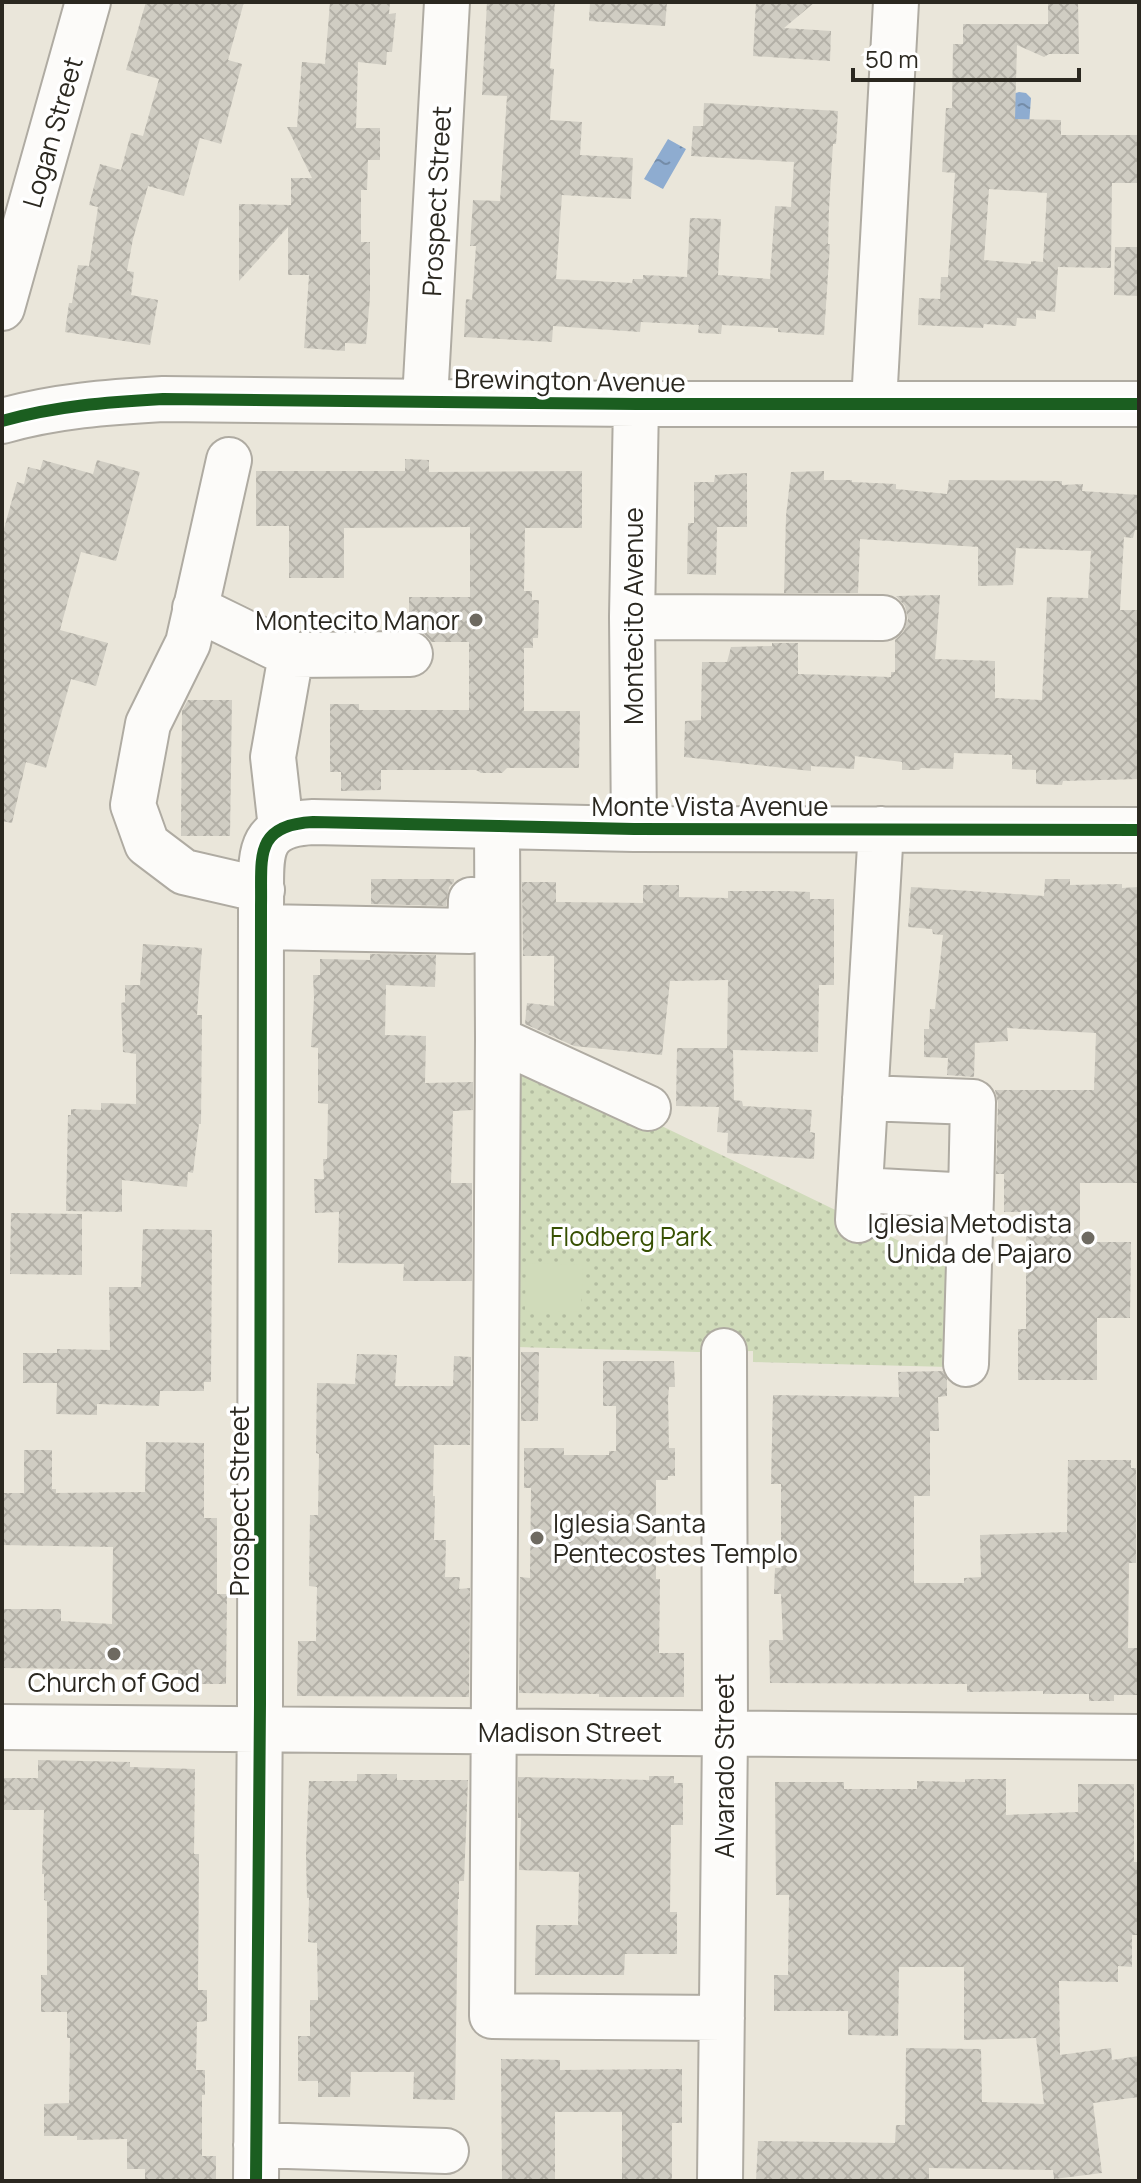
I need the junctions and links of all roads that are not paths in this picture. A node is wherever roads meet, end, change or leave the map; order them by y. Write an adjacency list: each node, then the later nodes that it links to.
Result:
1 (88, 2): 4 (street, Logan Street)
2 (447, 2): 5 (street, Prospect Street)
3 (896, 2): 6 (street)
4 (2, 308)
5 (425, 400): 7 (street, Brewington Avenue); 9 (street, Brewington Avenue)
6 (874, 403): 7 (street, Brewington Avenue); 8 (street, Brewington Avenue)
7 (636, 404): 12 (street, Montecito Avenue)
8 (1139, 404)
9 (2, 421)
10 (229, 460): 11 (street)
11 (195, 608): 15 (street); 22 (street)
12 (632, 617): 13 (street); 18 (street, Montecito Avenue)
13 (883, 618)
14 (410, 654): 15 (street)
15 (291, 655): 17 (street)
16 (497, 826): 17 (street, Monte Vista Avenue); 18 (street, Monte Vista Avenue); 21 (street)
17 (281, 828): 22 (street, Prospect Street)
18 (634, 829): 19 (street, Monte Vista Avenue)
19 (881, 829): 20 (street, Monte Vista Avenue); 24 (street)
20 (1139, 830)
21 (496, 901): 22 (street); 23 (street)
22 (262, 909): 30 (street, Prospect Street)
23 (498, 1039): 25 (street); 31 (street)
24 (865, 1098): 26 (street); 26 (street)
25 (648, 1108)
26 (971, 1196): 28 (street)
27 (724, 1351): 32 (street, Alvarado Street)
28 (966, 1364)
29 (2, 1727): 30 (street, Madison Street)
30 (260, 1731): 31 (street, Madison Street); 36 (street, Prospect Street)
31 (493, 1732): 32 (street, Madison Street); 34 (street)
32 (725, 1733): 33 (street, Madison Street); 34 (street, Alvarado Street)
33 (1139, 1737)
34 (722, 2018): 37 (street, Alvarado Street)
35 (446, 2151): 36 (street)
36 (256, 2163)
37 (720, 2181)

